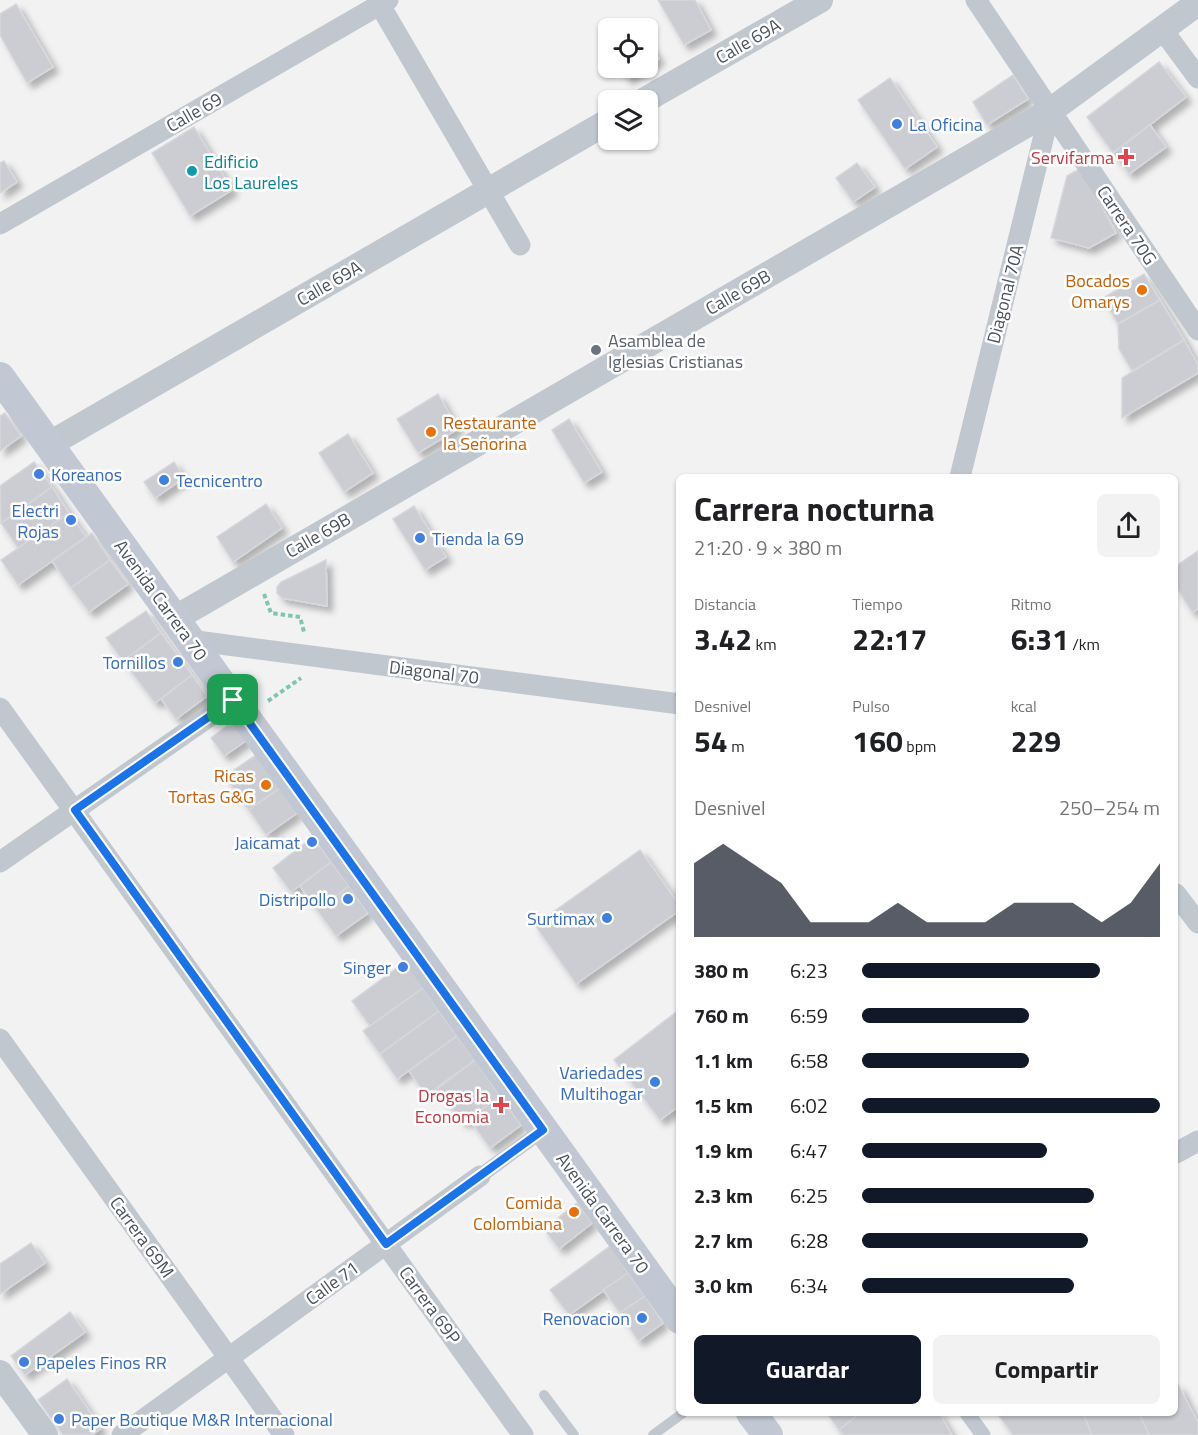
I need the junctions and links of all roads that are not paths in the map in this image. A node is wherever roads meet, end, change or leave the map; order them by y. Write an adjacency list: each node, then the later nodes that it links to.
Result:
1 (820, 0): 7 (street, Calle 69A)
2 (976, 0): 8 (street, Carrera 70G)
3 (381, 2): 10 (street); 11 (street, Calle 69)
4 (1198, 3): 5 (street, Calle 69B)
5 (1162, 29): 6 (street); 8 (street, Calle 69B)
6 (1198, 78)
7 (658, 93)
8 (1050, 111): 13 (street, Carrera 70G); 16 (street, Diagonal 70A); 17 (street, Calle 69B)
9 (598, 128): 10 (street, Calle 69A)
10 (489, 191): 12 (street); 15 (street, Calle 69A)
11 (0, 224)
12 (520, 245)
13 (1198, 330)
14 (0, 377): 15 (main road, Avenida Carrera 70)
15 (48, 444): 17 (main road, Avenida Carrera 70)
16 (961, 474)
17 (182, 629): 18 (main road, Avenida Carrera 70); 19 (street, Diagonal 70)
18 (233, 700): 21 (street); 26 (main road, Avenida Carrera 70)
19 (676, 703)
20 (0, 708): 21 (street, Carrera 69P)
21 (75, 810): 22 (street); 30 (street, Carrera 69P)
22 (0, 862)
23 (1178, 897): 24 (street)
24 (1198, 924)
25 (0, 1039): 32 (street, Carrera 69M)
26 (543, 1130): 29 (street, Calle 71); 31 (main road, Avenida Carrera 70)
27 (1198, 1141): 28 (street)
28 (1178, 1152)
29 (480, 1176): 30 (street, Calle 71)
30 (386, 1244): 32 (street, Calle 71); 40 (street, Carrera 69P)
31 (676, 1314)
32 (229, 1358): 38 (street, Calle 71); 39 (street, Carrera 69M)
33 (0, 1373): 37 (street)
34 (544, 1395): 41 (lane)
35 (680, 1416): 42 (lane)
36 (969, 1416): 43 (street)
37 (45, 1435)
38 (122, 1435)
39 (284, 1435)
40 (523, 1435)
41 (574, 1435)
42 (653, 1435)
43 (983, 1435)

